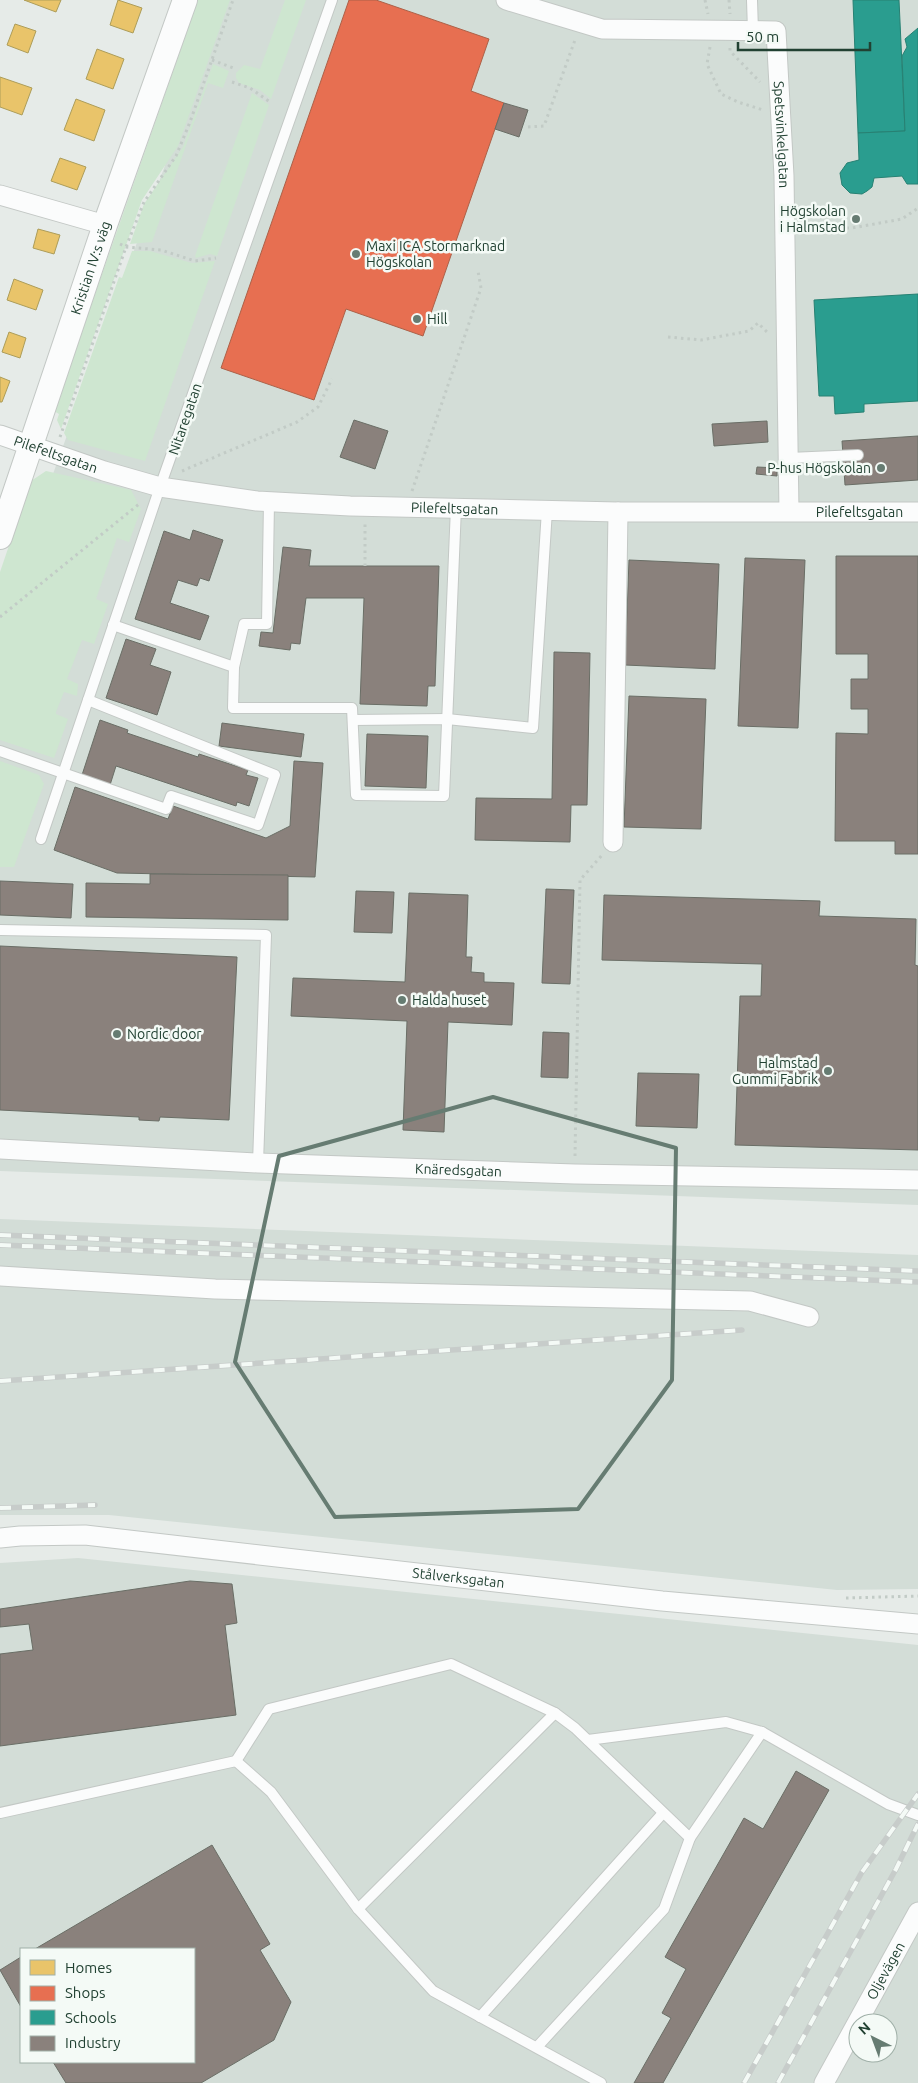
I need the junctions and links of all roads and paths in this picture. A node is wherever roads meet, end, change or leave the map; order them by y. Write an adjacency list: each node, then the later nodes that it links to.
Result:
1 (186, 0): 22 (street, Kristian IV:s väg)
2 (233, 0): 11 (path)
3 (332, 0): 34 (lane, Nitaregatan)
4 (506, 0): 8 (street, Spetsvinkelgatan)
5 (705, 0): 9 (path)
6 (729, 0): 9 (path)
7 (752, 0): 10 (lane)
8 (581, 22): 9 (street, Spetsvinkelgatan); 19 (path)
9 (721, 30): 10 (street, Spetsvinkelgatan); 14 (path); 17 (path)
10 (753, 31): 23 (street, Spetsvinkelgatan)
11 (212, 60): 12 (path); 24 (path)
12 (236, 69)
13 (232, 82): 15 (path)
14 (761, 88)
15 (270, 102)
16 (763, 103): 17 (path)
17 (764, 110): 18 (path)
18 (765, 119)
19 (528, 126)
20 (0, 195): 22 (street)
21 (918, 208): 23 (path)
22 (105, 225): 24 (path); 30 (street, Kristian IV:s väg)
23 (786, 230): 28 (street, Spetsvinkelgatan)
24 (126, 247): 25 (path); 31 (path)
25 (216, 258)
26 (478, 271): 38 (path)
27 (668, 338): 28 (path)
28 (788, 345): 33 (street, Spetsvinkelgatan)
29 (0, 435): 30 (street, Pilefeltsgatan)
30 (30, 447): 31 (street, Pilefeltsgatan); 35 (street, Kristian IV:s väg)
31 (54, 454): 34 (street, Pilefeltsgatan)
32 (858, 455): 33 (lane)
33 (788, 458): 41 (street, Spetsvinkelgatan)
34 (160, 487): 36 (street, Pilefeltsgatan); 46 (lane, Nitaregatan)
35 (7, 489): 44 (street, Kristian IV:s väg)
36 (269, 502): 37 (street, Pilefeltsgatan); 47 (lane)
37 (366, 506): 38 (street, Pilefeltsgatan); 45 (path)
38 (406, 507): 39 (street, Pilefeltsgatan)
39 (456, 508): 40 (street, Pilefeltsgatan); 49 (lane)
40 (547, 510): 42 (street, Pilefeltsgatan); 49 (lane)
41 (789, 511): 42 (street, Pilefeltsgatan); 43 (street, Pilefeltsgatan)
42 (618, 512): 54 (street)
43 (918, 512)
44 (0, 537)
45 (365, 566)
46 (113, 625): 47 (lane); 48 (lane, Nitaregatan)
47 (234, 667): 50 (lane)
48 (88, 700): 52 (lane, Nitaregatan); 52 (lane)
49 (447, 719): 50 (lane); 50 (lane)
50 (353, 720)
51 (0, 751): 52 (lane)
52 (63, 774): 53 (lane, Nitaregatan)
53 (41, 839)
54 (613, 842): 58 (path)
55 (0, 930): 57 (lane)
56 (0, 1149): 57 (street, Knäredsgatan)
57 (258, 1163): 58 (street, Knäredsgatan)
58 (575, 1174): 59 (street, Knäredsgatan)
59 (918, 1180)
60 (0, 1276): 61 (street)
61 (808, 1317)
62 (0, 1538): 63 (street, Stålverksgatan)
63 (918, 1624)
64 (555, 1713): 66 (lane); 67 (lane); 72 (lane)
65 (762, 1732): 66 (lane); 70 (lane); 71 (lane)
66 (588, 1740): 69 (lane)
67 (236, 1760): 68 (lane); 72 (lane)
68 (0, 1813)
69 (663, 1813): 71 (lane); 74 (lane)
70 (918, 1815)
71 (690, 1838): 75 (lane)
72 (358, 1909): 74 (lane)
73 (918, 1912): 77 (street, Oljevägen)
74 (480, 2017): 75 (lane)
75 (537, 2046): 76 (lane)
76 (601, 2083)
77 (824, 2083)

